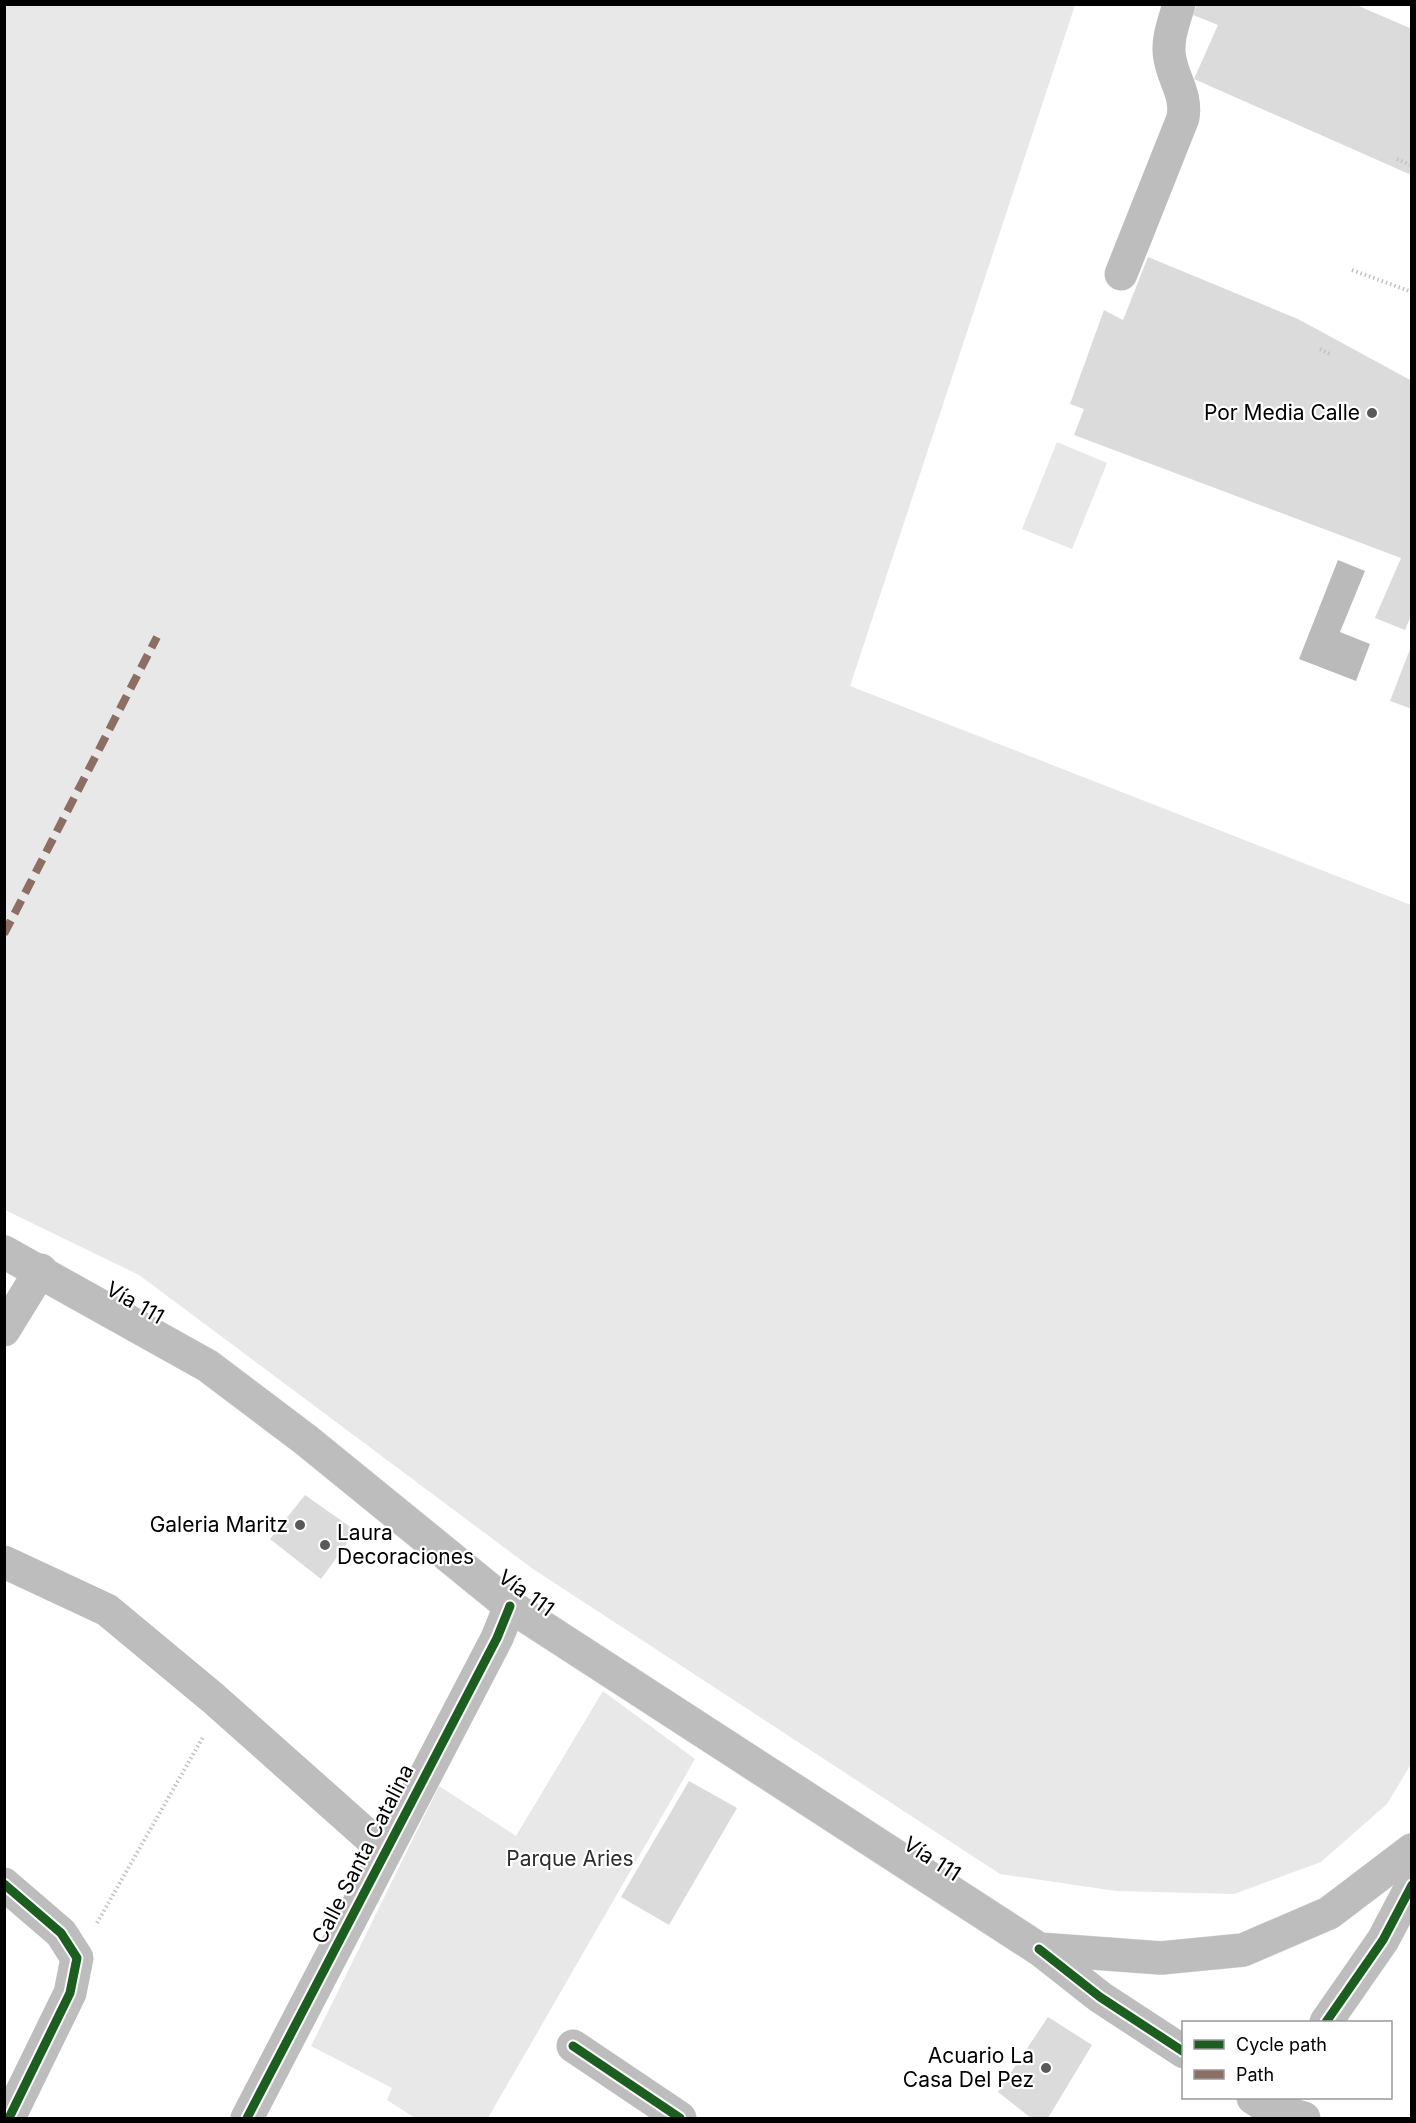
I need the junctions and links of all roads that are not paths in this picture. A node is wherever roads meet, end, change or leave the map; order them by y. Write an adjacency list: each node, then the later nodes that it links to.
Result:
1 (1179, 4): 2 (main road)
2 (1120, 274)
3 (4, 1252): 4 (main road, Vía 111)
4 (41, 1270): 5 (main road); 7 (main road, Vía 111)
5 (4, 1330)
6 (4, 1562): 9 (main road)
7 (510, 1606): 9 (main road, Calle Santa Catalina); 12 (main road, Vía 111)
8 (1412, 1850): 12 (main road, Vía 111)
9 (385, 1851): 18 (main road, Calle Santa Catalina)
10 (4, 1884): 17 (main road)
11 (1412, 1885): 13 (main road)
12 (1039, 1949): 15 (main road)
13 (1327, 2021)
14 (573, 2046): 19 (main road)
15 (1182, 2051)
16 (1263, 2105): 20 (main road)
17 (9, 2118)
18 (247, 2118)
19 (680, 2118)
20 (1304, 2118)

